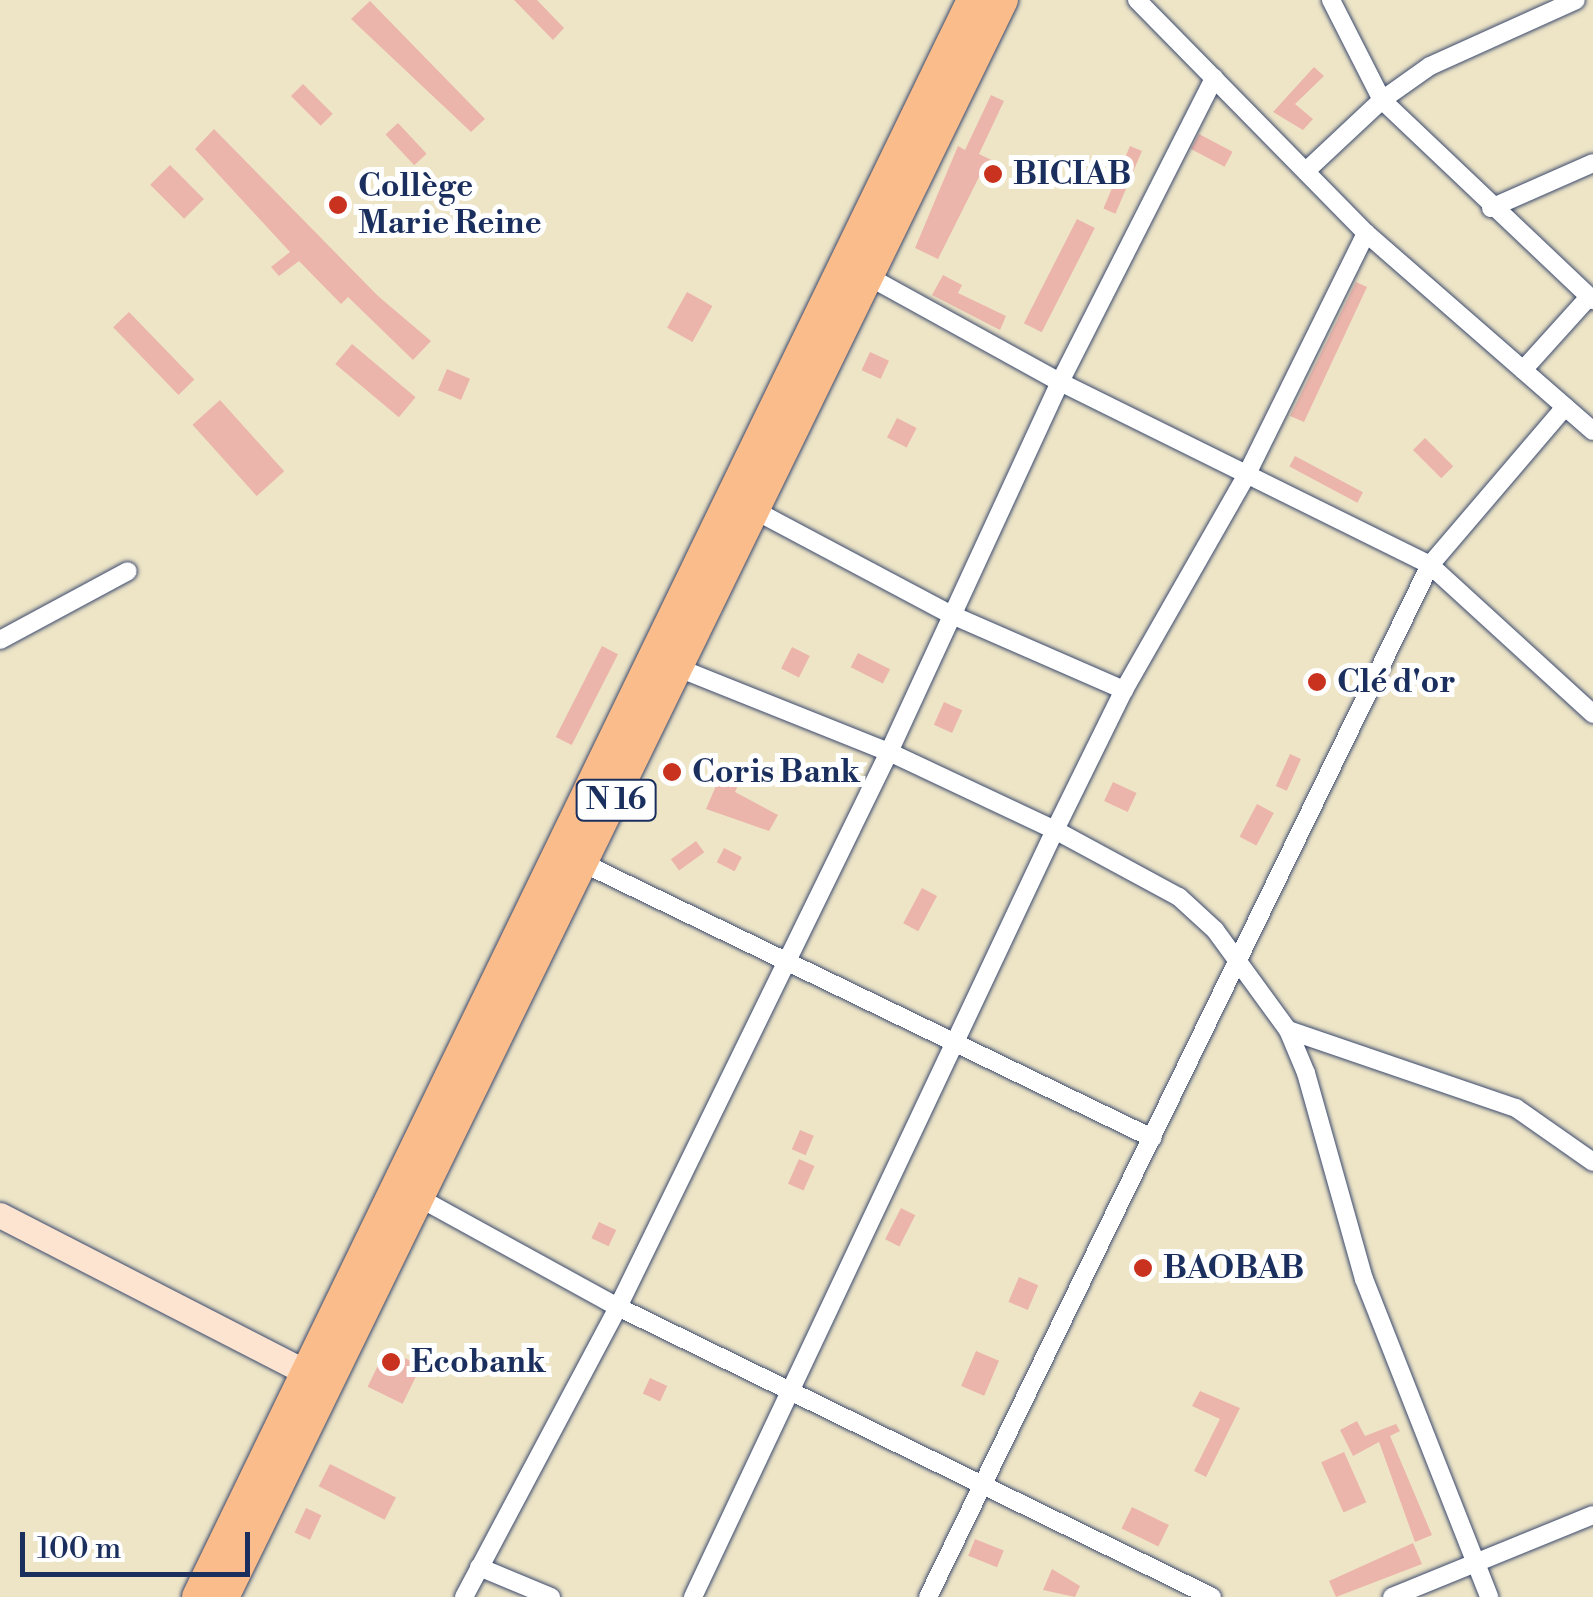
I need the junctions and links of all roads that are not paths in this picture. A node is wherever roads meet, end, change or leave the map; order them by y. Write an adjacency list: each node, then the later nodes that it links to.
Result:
1 (974, 0): 12 (highway, N 16)
2 (1002, 0): 12 (highway, N 16)
3 (1137, 0): 6 (street)
4 (1331, 0): 7 (street)
5 (1576, 0): 7 (street)
6 (1214, 78): 9 (street); 15 (street)
7 (1382, 100): 9 (street); 10 (street)
8 (1593, 163): 10 (street)
9 (1306, 171): 11 (street)
10 (1490, 208): 13 (street)
11 (1366, 233): 14 (street); 18 (street)
12 (857, 272): 15 (street); 19 (highway, N 16); 24 (highway, N 16)
13 (1591, 298): 14 (street)
14 (1523, 370): 16 (street)
15 (1060, 382): 18 (street); 22 (street)
16 (1565, 406): 17 (street); 20 (street)
17 (1593, 431)
18 (1246, 476): 20 (street); 25 (street)
19 (756, 511): 22 (street); 24 (highway, N 16)
20 (1430, 565): 26 (street); 31 (street)
21 (128, 571): 23 (street)
22 (950, 614): 25 (street); 27 (street)
23 (0, 640)
24 (665, 662): 27 (street); 29 (highway, N 16); 36 (highway, N 16)
25 (1124, 690): 28 (street)
26 (1593, 714)
27 (889, 752): 28 (street); 30 (street)
28 (1054, 830): 31 (street); 33 (street)
29 (585, 864): 30 (street); 36 (highway, N 16)
30 (784, 963): 33 (street); 38 (street)
31 (1235, 963): 32 (street); 34 (street)
32 (1288, 1030): 35 (street); 43 (street)
33 (956, 1046): 34 (street); 40 (street)
34 (1152, 1138): 41 (street)
35 (1593, 1162)
36 (408, 1192): 38 (street); 39 (highway, N 16)
37 (0, 1215): 39 (street)
38 (618, 1307): 40 (street); 44 (street)
39 (317, 1378): 45 (highway, N 16); 46 (highway, N 16)
40 (791, 1390): 41 (street); 49 (street)
41 (984, 1480): 50 (street); 51 (street)
42 (1593, 1515): 43 (street)
43 (1475, 1561): 52 (street); 53 (street)
44 (479, 1567): 47 (street); 48 (street)
45 (198, 1597)
46 (224, 1597)
47 (464, 1597)
48 (551, 1597)
49 (693, 1597)
50 (928, 1597)
51 (1212, 1597)
52 (1392, 1597)
53 (1489, 1597)

